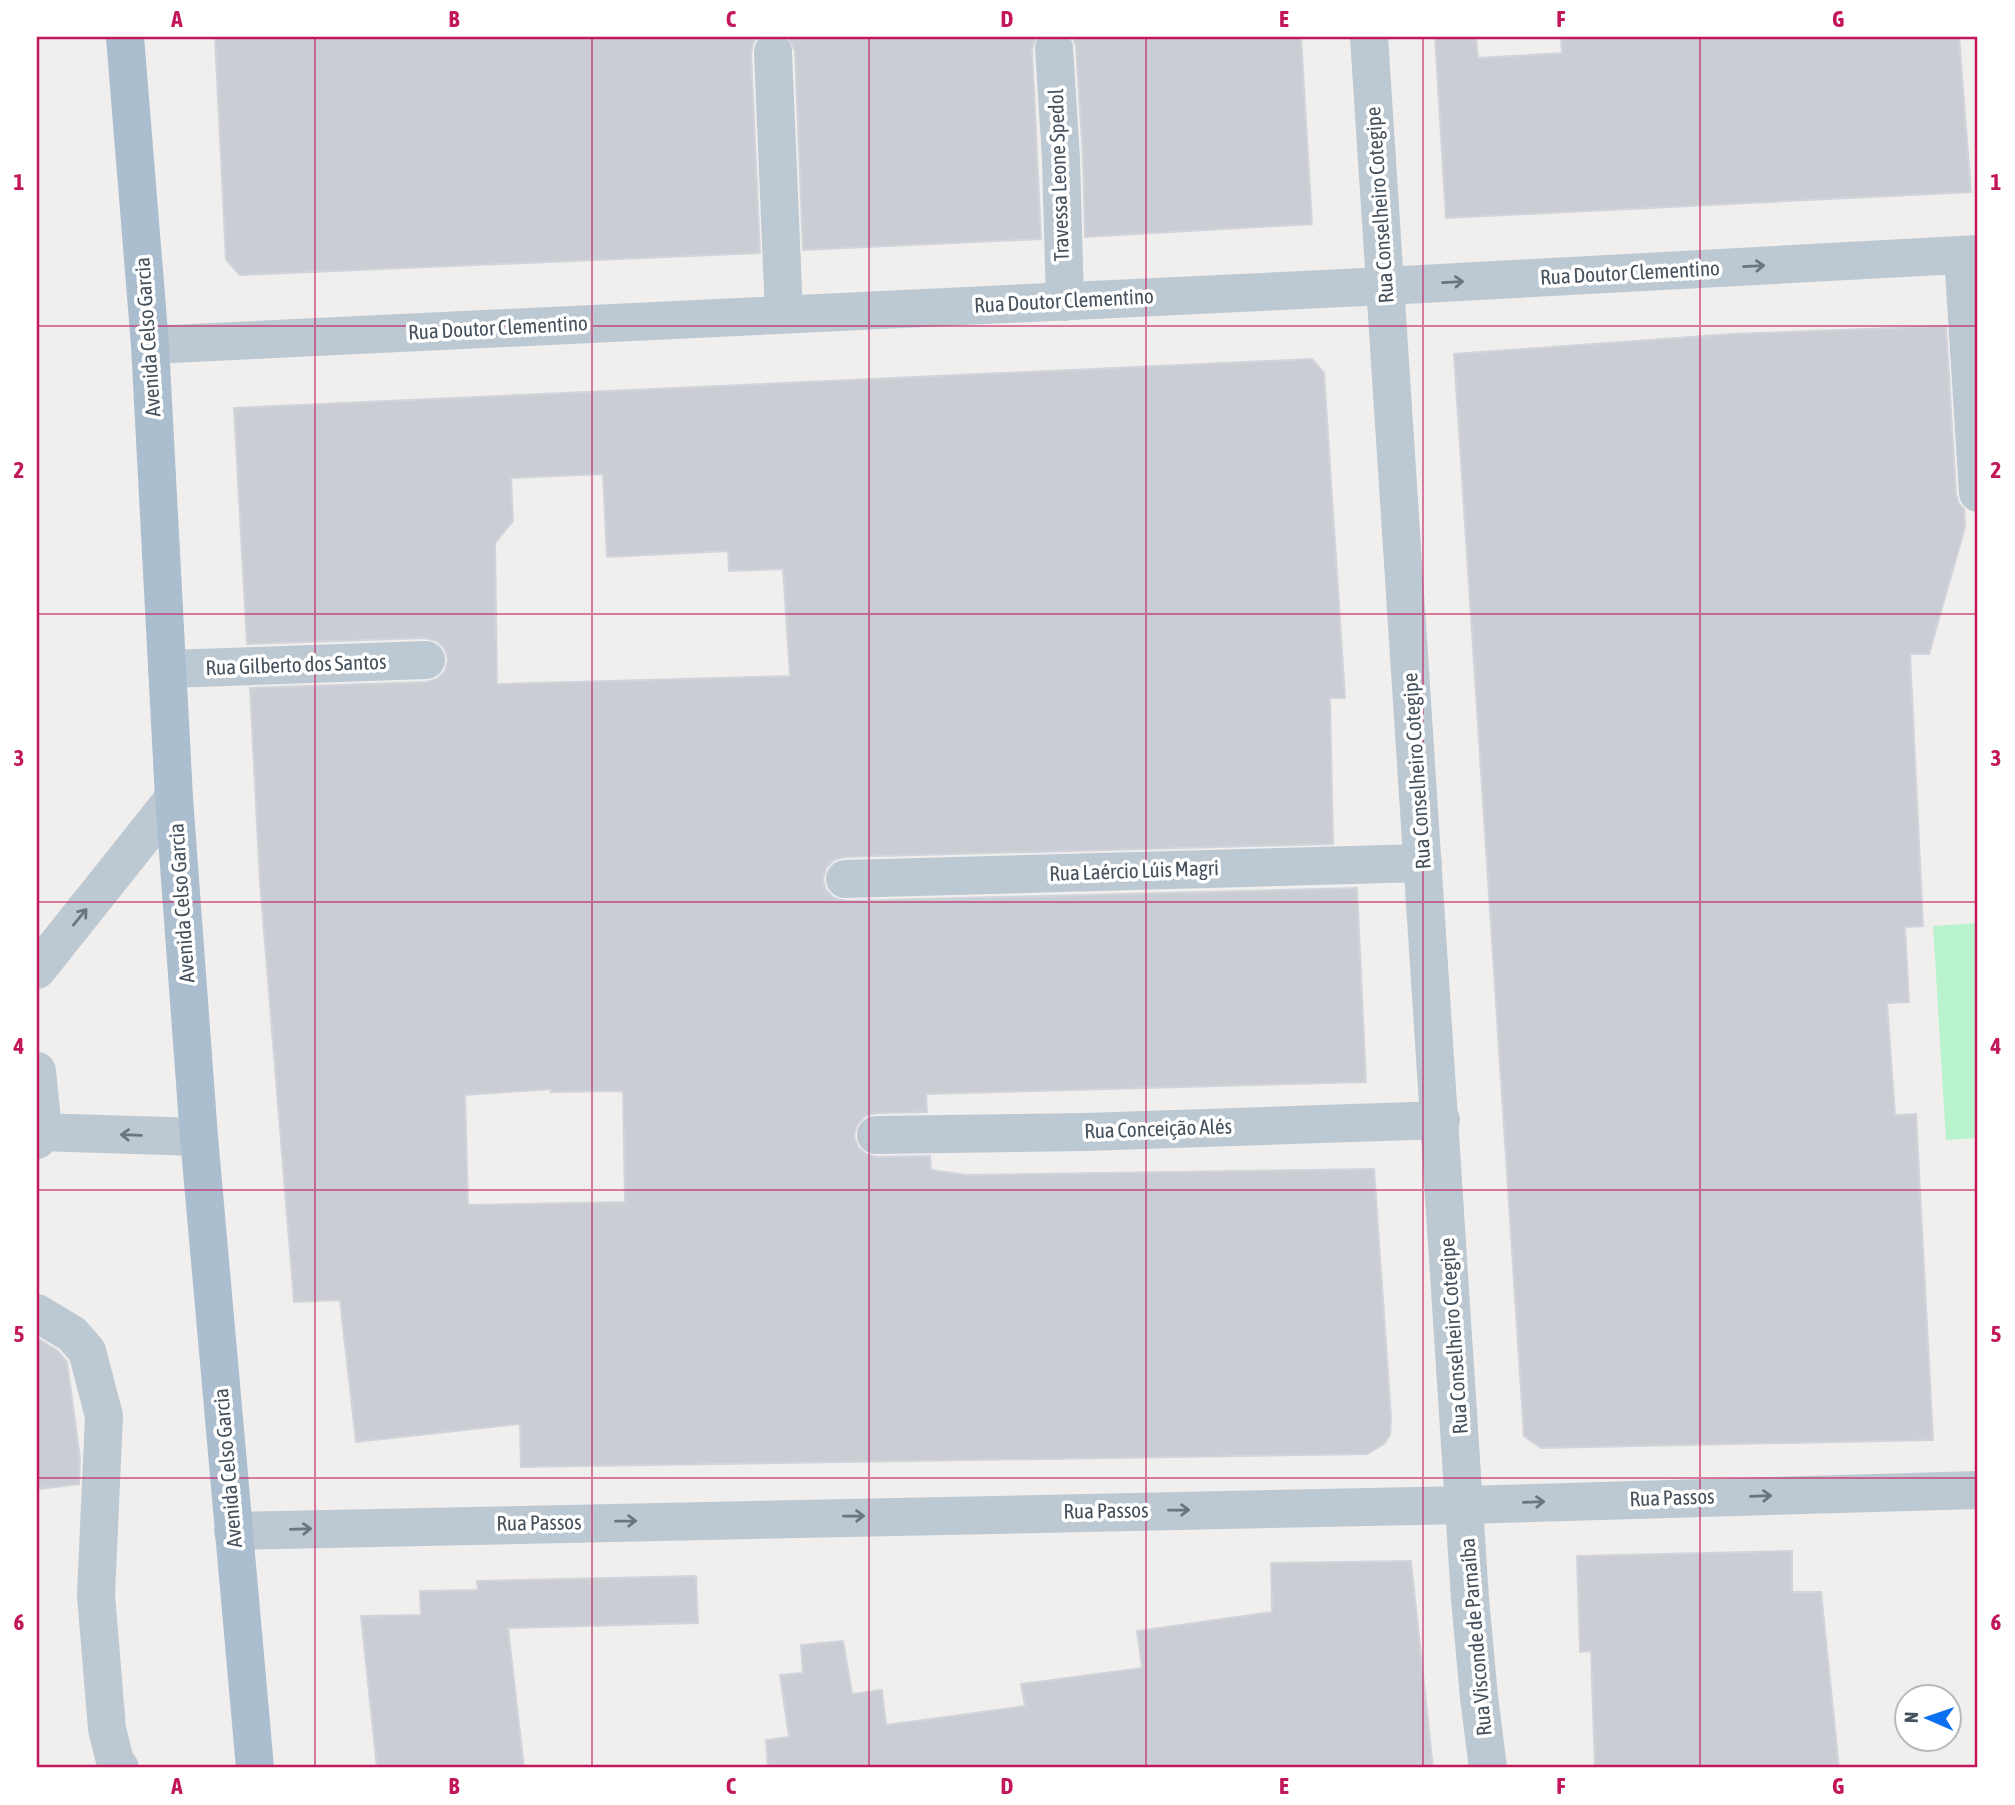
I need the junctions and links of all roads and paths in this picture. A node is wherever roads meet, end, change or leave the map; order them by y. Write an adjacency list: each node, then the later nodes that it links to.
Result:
1 (125, 37): 9 (main road, Avenida Celso Garcia)
2 (1369, 37): 6 (street, Rua Conselheiro Cotegipe)
3 (1054, 48): 7 (street, Travessa Leone Spedol)
4 (773, 52): 8 (street)
5 (1971, 255): 6 (street, Rua Doutor Clementino, one-way to 5); 10 (street)
6 (1385, 286): 7 (street, Rua Doutor Clementino); 14 (street, Rua Conselheiro Cotegipe)
7 (1065, 302): 8 (street, Rua Doutor Clementino)
8 (784, 314): 9 (street, Rua Doutor Clementino)
9 (150, 345): 12 (main road, Avenida Celso Garcia)
10 (1978, 493)
11 (426, 660): 12 (street, Rua Gilberto dos Santos)
12 (167, 669): 13 (main road, Avenida Celso Garcia)
13 (174, 798): 16 (street, one-way to 13); 21 (main road, Avenida Celso Garcia)
14 (1423, 863): 15 (street, Rua Laércio Lúis Magri); 18 (street, Rua Conselheiro Cotegipe)
15 (845, 879)
16 (37, 970)
17 (37, 1071): 19 (street)
18 (1441, 1120): 20 (street, Rua Conceição Alés); 24 (street, Rua Conselheiro Cotegipe)
19 (39, 1135): 21 (street, one-way to 19)
20 (876, 1135)
21 (199, 1137): 25 (main road, Avenida Celso Garcia)
22 (37, 1313): 26 (street)
23 (1978, 1490): 24 (street, Rua Passos, one-way to 23)
24 (1465, 1505): 25 (street, Rua Passos, one-way to 24); 28 (street, Rua Visconde de Parnaíba)
25 (233, 1531): 27 (main road, Avenida Celso Garcia)
26 (120, 1768)
27 (255, 1768)
28 (1488, 1768)

